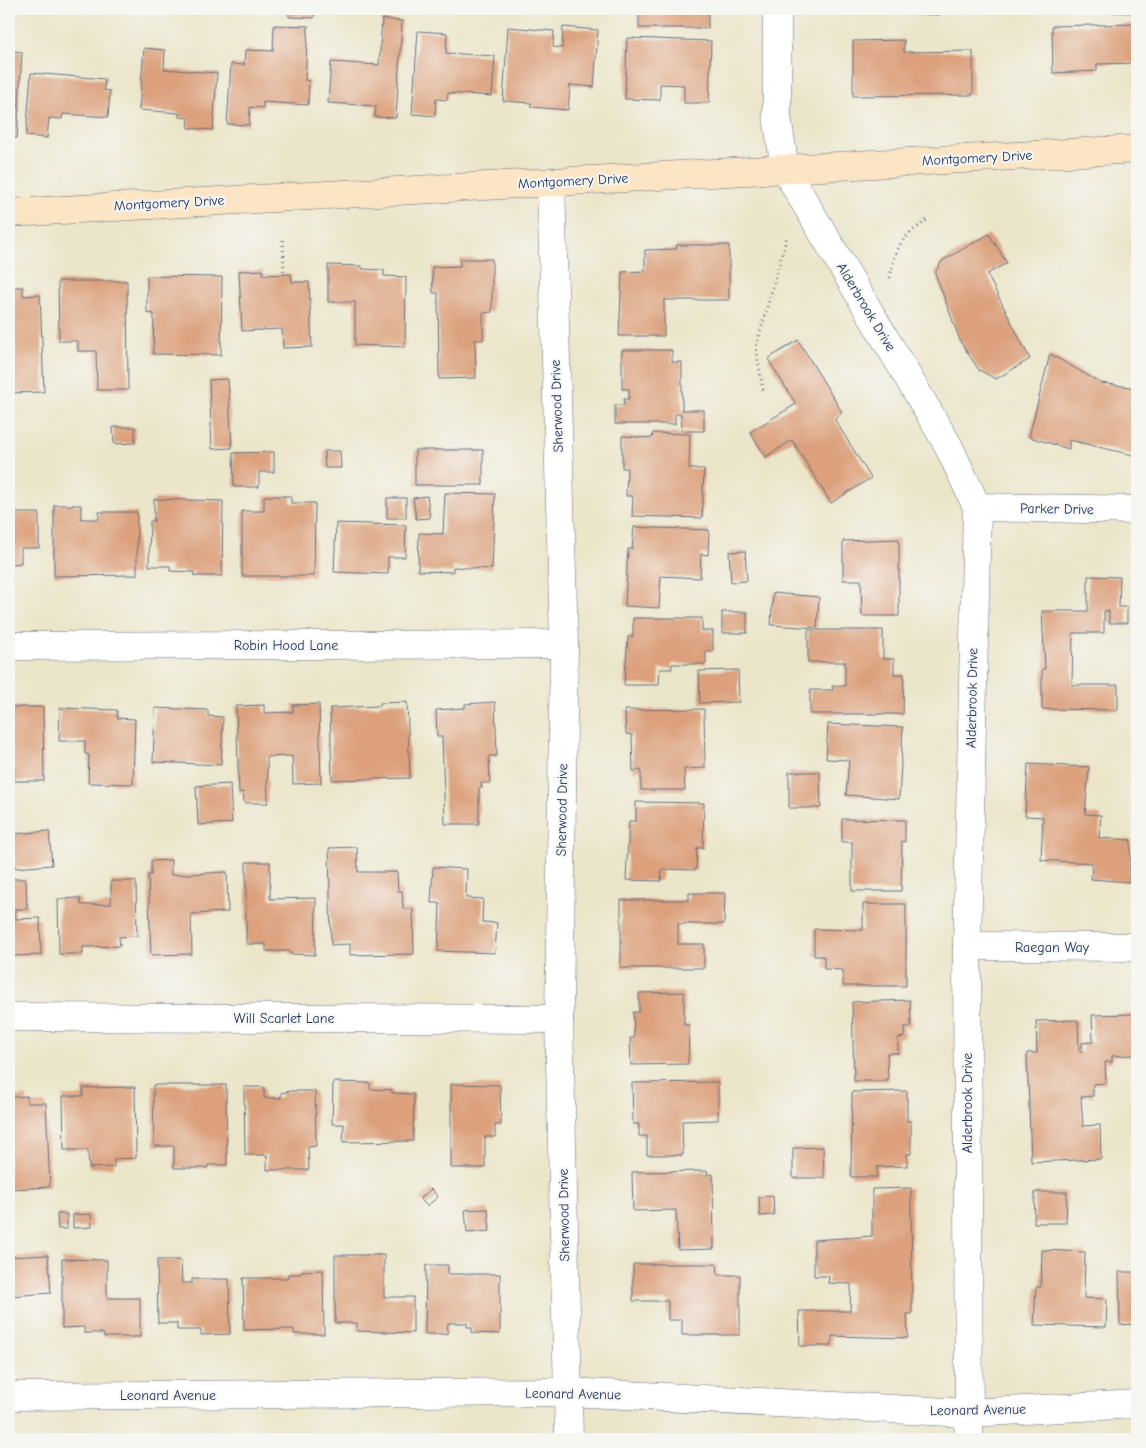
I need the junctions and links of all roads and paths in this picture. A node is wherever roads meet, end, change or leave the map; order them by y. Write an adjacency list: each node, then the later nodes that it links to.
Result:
1 (777, 9): 3 (street, Alderbrook Drive)
2 (1137, 148): 3 (main road, Montgomery Drive)
3 (785, 169): 4 (main road, Montgomery Drive); 12 (street, Alderbrook Drive)
4 (551, 182): 5 (main road, Montgomery Drive); 14 (street, Sherwood Drive)
5 (9, 213)
6 (928, 219): 10 (path)
7 (784, 230): 11 (path)
8 (283, 240): 9 (path)
9 (284, 274)
10 (890, 278)
11 (763, 390)
12 (977, 507): 13 (street, Parker Drive); 16 (street, Alderbrook Drive)
13 (1137, 510)
14 (564, 644): 15 (street, Robin Hood Lane); 19 (street, Sherwood Drive)
15 (9, 646)
16 (966, 946): 17 (street, Raegan Way); 23 (street, Alderbrook Drive)
17 (1137, 947)
18 (9, 1016): 19 (street, Will Scarlet Lane)
19 (560, 1019): 20 (street, Sherwood Drive)
20 (568, 1392): 21 (street, Leonard Avenue); 23 (street, Leonard Avenue); 24 (street, Sherwood Drive)
21 (9, 1396)
22 (1137, 1404): 23 (street, Leonard Avenue)
23 (968, 1426)
24 (569, 1439)

